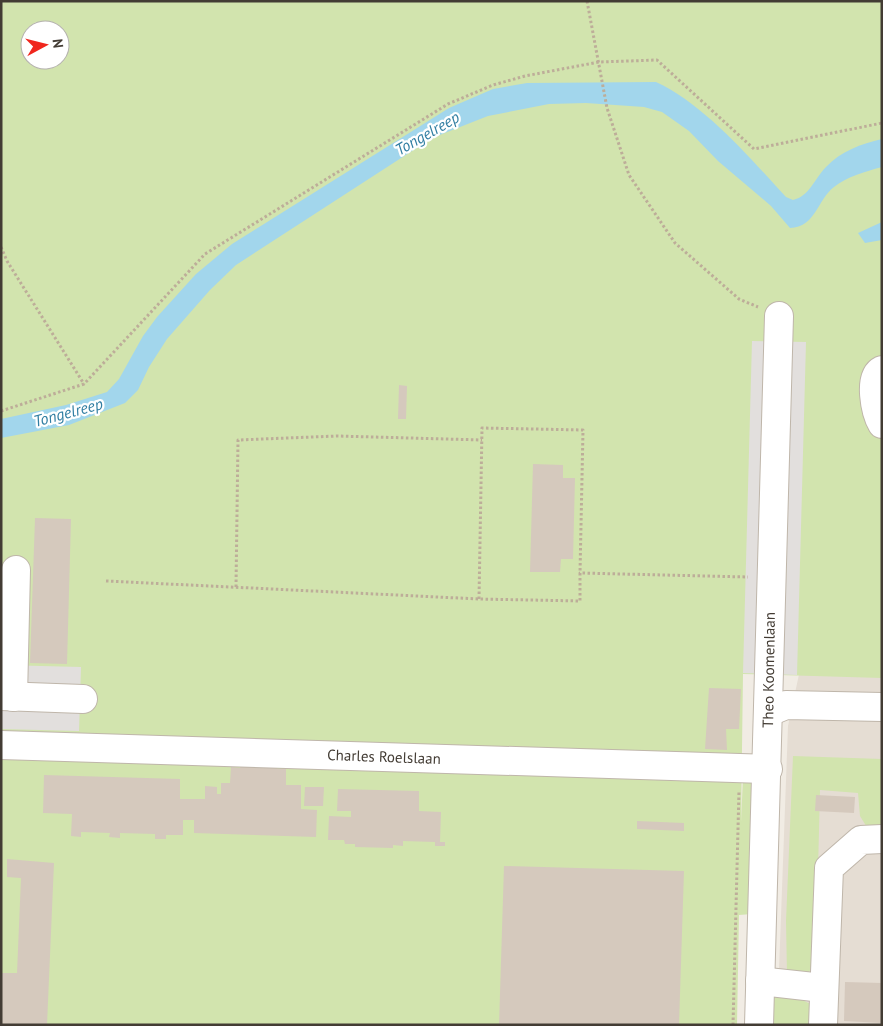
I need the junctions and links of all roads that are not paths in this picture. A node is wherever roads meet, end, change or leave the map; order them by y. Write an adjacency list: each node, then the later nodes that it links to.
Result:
1 (779, 316): 8 (street, Theo Koomenlaan)
2 (882, 370): 3 (street)
3 (882, 424)
4 (16, 570): 5 (street)
5 (7, 696): 6 (street)
6 (83, 699)
7 (882, 707): 8 (street)
8 (769, 712): 10 (street, Theo Koomenlaan)
9 (1, 745): 10 (street, Charles Roelslaan)
10 (768, 769): 12 (street, Theo Koomenlaan)
11 (882, 840): 13 (street)
12 (760, 981): 13 (street); 14 (street, Theo Koomenlaan)
13 (823, 988): 15 (street)
14 (759, 1025)
15 (823, 1025)

